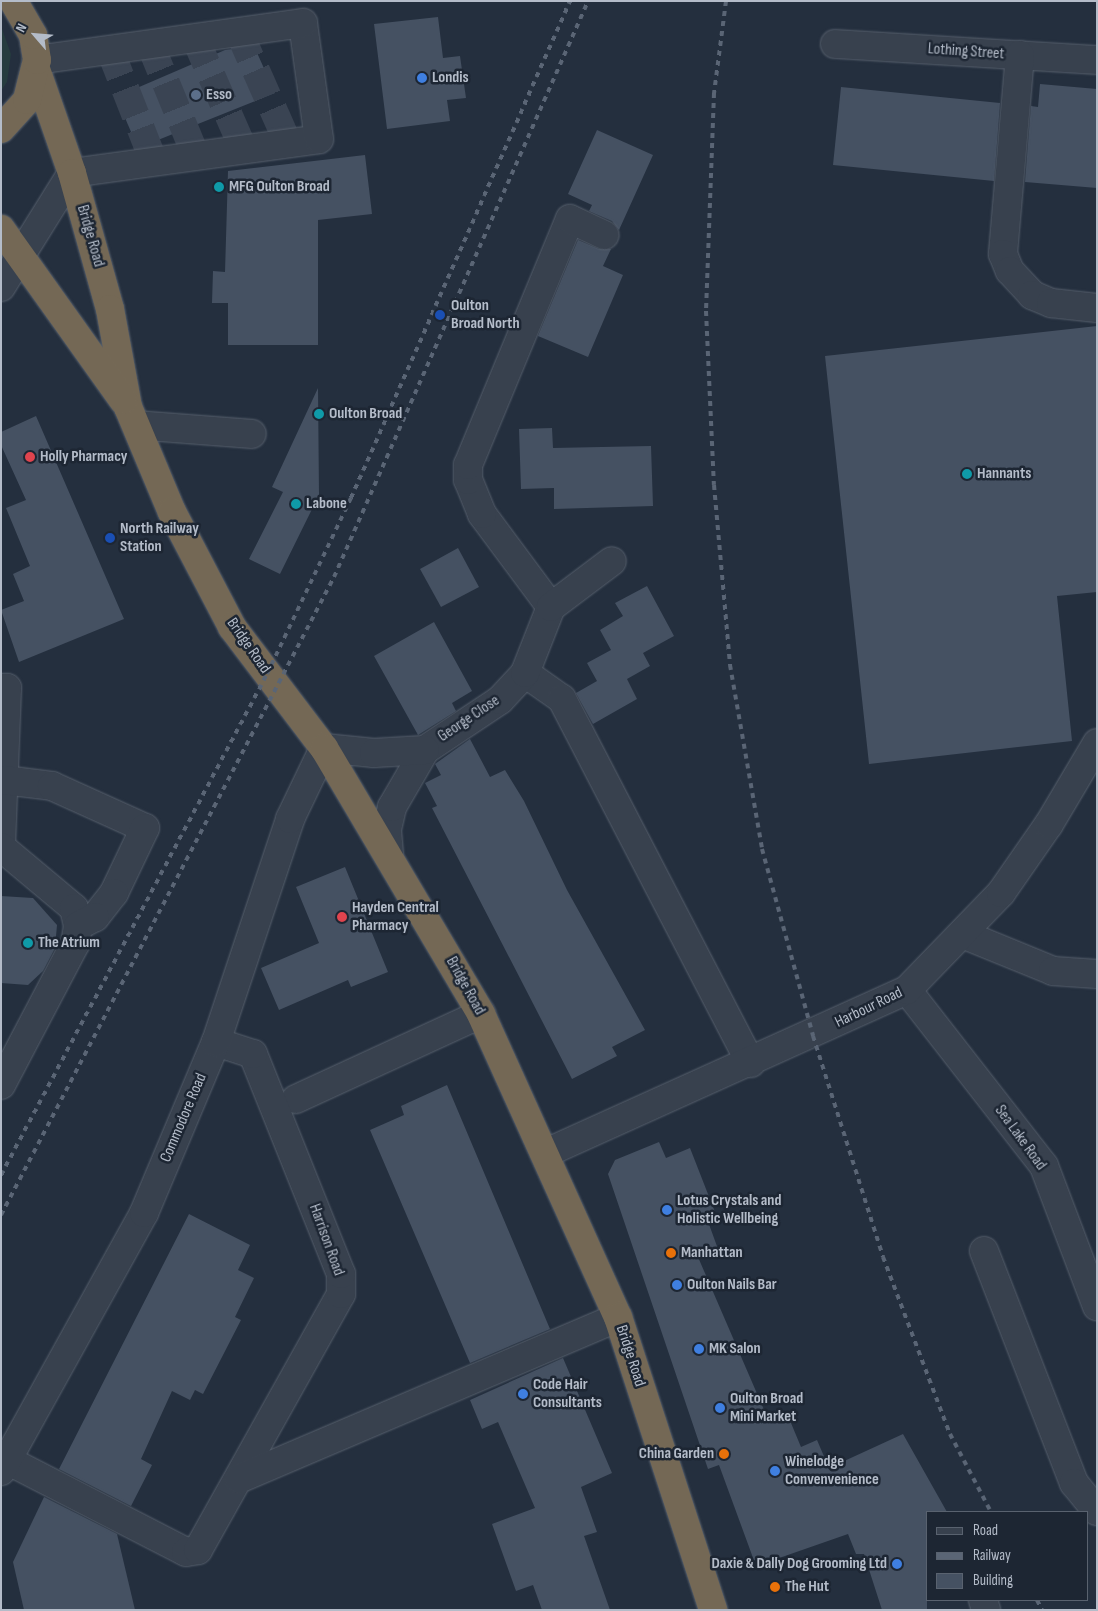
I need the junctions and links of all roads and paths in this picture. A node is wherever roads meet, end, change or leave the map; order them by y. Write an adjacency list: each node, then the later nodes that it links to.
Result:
1 (20, 5): 5 (highway, Bridge Road)
2 (835, 44): 3 (street, Lothing Street)
3 (1020, 55): 4 (street, Lothing Street); 12 (street)
4 (1097, 60)
5 (36, 65): 6 (highway); 7 (highway, Bridge Road); 7 (street)
6 (1, 129)
7 (72, 173): 10 (street); 13 (highway, Bridge Road)
8 (1, 229): 10 (highway, Bridge Road)
9 (605, 235): 16 (street)
10 (20, 255): 11 (street); 13 (highway, Bridge Road)
11 (1, 287)
12 (1097, 308)
13 (132, 416): 14 (street); 20 (highway, Bridge Road)
14 (252, 434)
15 (612, 561): 16 (street)
16 (551, 607): 17 (street, George Close)
17 (525, 673): 21 (street, George Close); 30 (street)
18 (1, 688): 22 (street)
19 (1097, 744): 25 (street, Harbour Road)
20 (324, 748): 21 (street, George Close); 23 (highway, Bridge Road); 29 (street, Commodore Road)
21 (425, 750): 23 (street, George Close)
22 (4, 780): 24 (street); 24 (street)
23 (389, 854): 28 (highway, Bridge Road)
24 (78, 926): 31 (street)
25 (965, 934): 26 (street); 27 (street, Harbour Road)
26 (1097, 974)
27 (907, 990): 30 (street, Harbour Road); 35 (street, Sea Lake Road)
28 (481, 1014): 32 (street); 33 (highway, Bridge Road)
29 (216, 1042): 37 (street, Commodore Road); 38 (street, Harrison Road)
30 (751, 1062): 33 (street, Harbour Road)
31 (1, 1085)
32 (296, 1099)
33 (546, 1153): 36 (highway, Bridge Road)
34 (984, 1251): 39 (street)
35 (1097, 1306)
36 (618, 1317): 38 (street); 40 (highway, Bridge Road)
37 (4, 1465): 38 (street, Harrison Road)
38 (239, 1479)
39 (1097, 1511)
40 (713, 1610)

